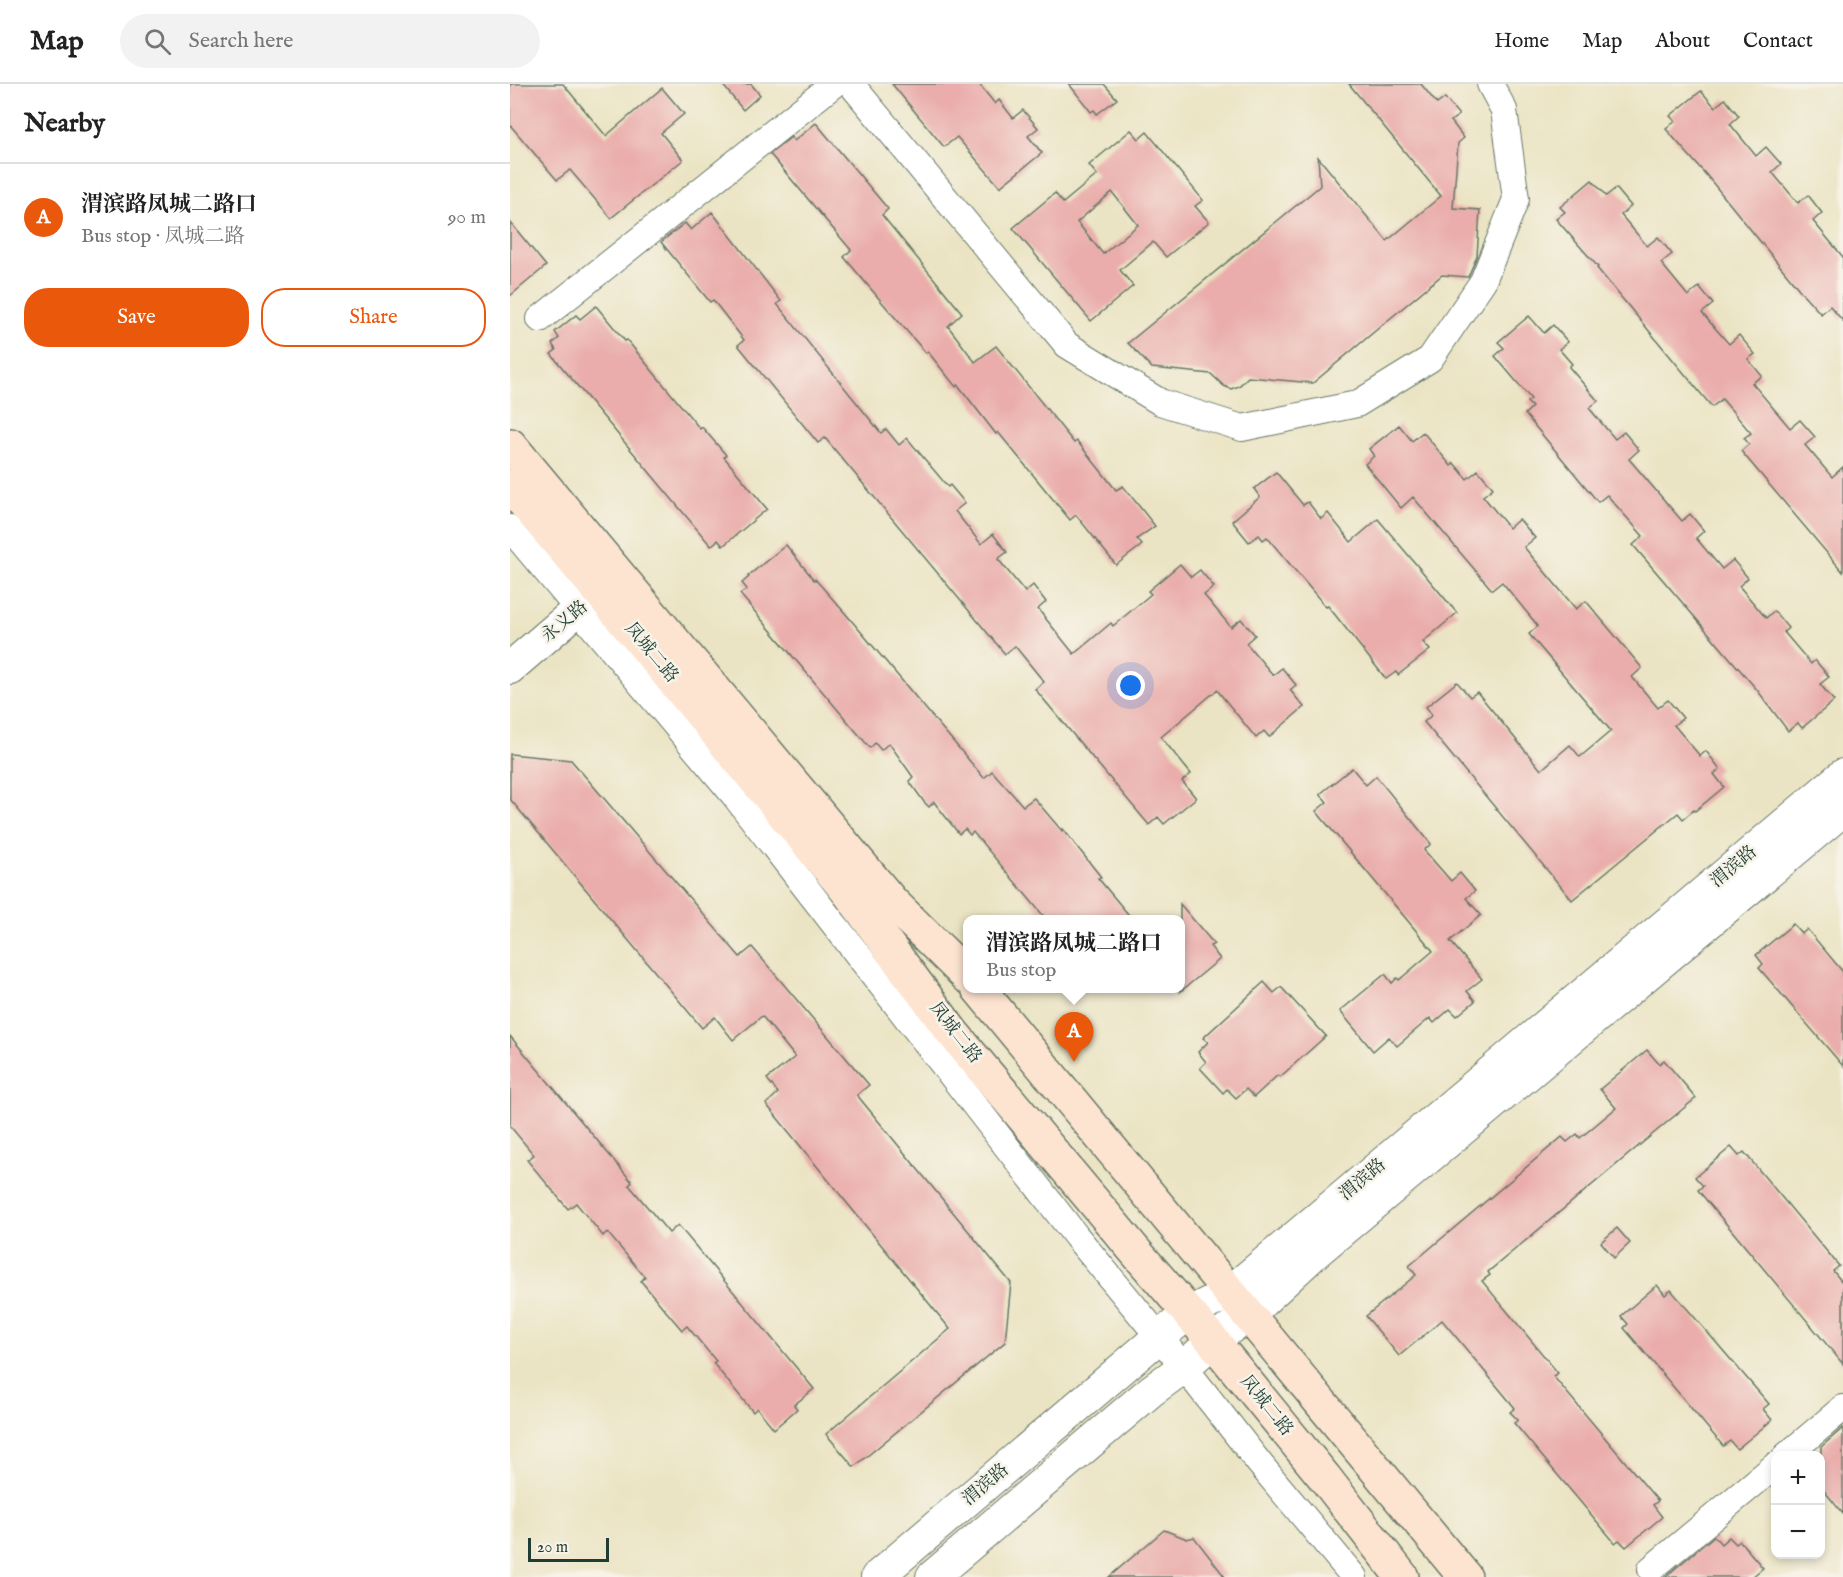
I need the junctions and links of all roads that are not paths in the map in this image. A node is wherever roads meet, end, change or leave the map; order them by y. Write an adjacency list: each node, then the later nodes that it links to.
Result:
1 (834, 84): 4 (street)
2 (851, 84): 3 (street)
3 (1490, 84)
4 (540, 319)
5 (510, 445): 8 (main road, 凤城二路)
6 (510, 486): 8 (main road, 凤城二路)
7 (510, 528): 8 (street)
8 (600, 592): 9 (street, 永义路); 12 (main road, 凤城二路); 15 (main road, 凤城二路); 16 (street)
9 (510, 668)
10 (1843, 775): 14 (street, 渭滨路)
11 (1843, 810): 14 (street, 渭滨路)
12 (963, 972)
13 (982, 993): 14 (main road)
14 (1239, 1303): 15 (street, 渭滨路); 17 (street, 渭滨路); 27 (main road)
15 (1189, 1313): 16 (street, 渭滨路); 17 (main road, 凤城二路)
16 (1159, 1337): 18 (street); 23 (street, 渭滨路)
17 (1213, 1341): 18 (street, 渭滨路); 26 (main road, 凤城二路)
18 (1184, 1367): 24 (street, 渭滨路); 25 (street)
19 (1843, 1408): 20 (street)
20 (1791, 1451)
21 (1771, 1469): 22 (street)
22 (1651, 1569)
23 (877, 1577)
24 (932, 1577)
25 (1354, 1577)
26 (1402, 1577)
27 (1465, 1577)

